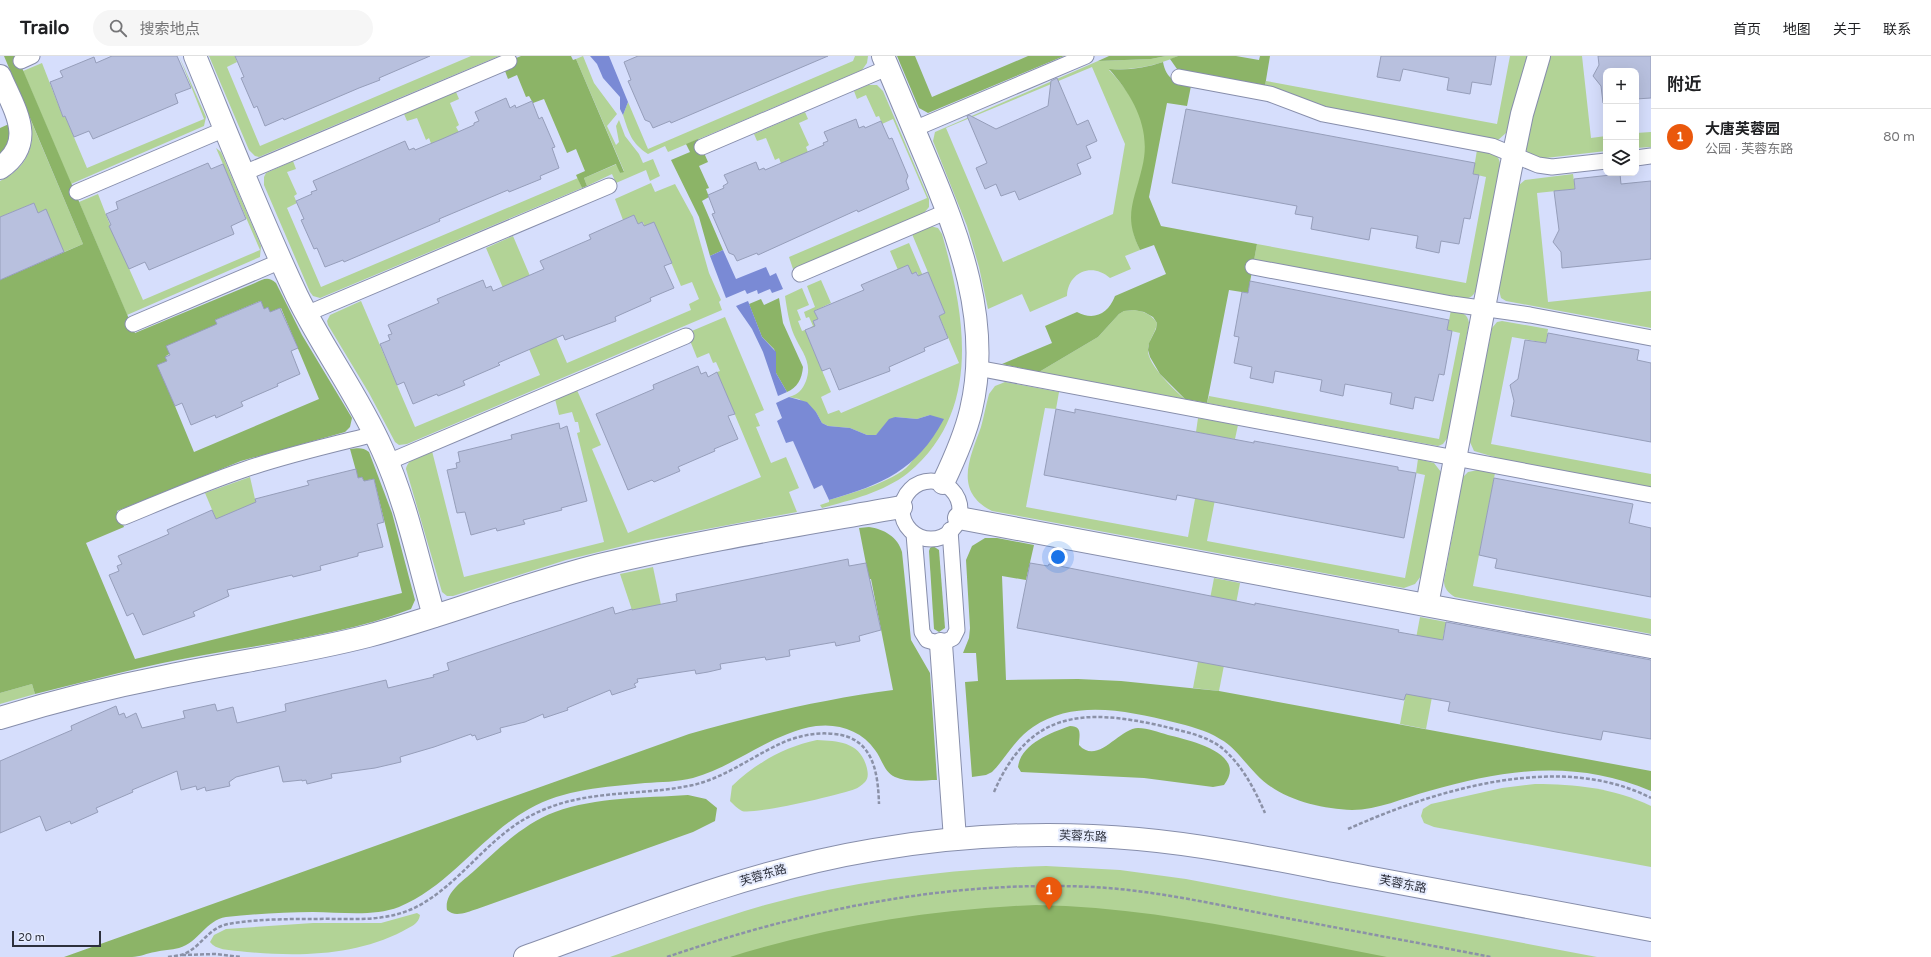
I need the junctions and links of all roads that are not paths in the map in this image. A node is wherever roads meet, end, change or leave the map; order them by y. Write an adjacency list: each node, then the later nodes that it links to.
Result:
1 (194, 56): 8 (street)
2 (1086, 56): 9 (lane)
3 (1539, 56): 11 (street)
4 (509, 60): 16 (lane)
5 (885, 62): 9 (street); 10 (lane)
6 (0, 76): 15 (street)
7 (1179, 77): 11 (lane)
8 (226, 129): 16 (street); 18 (lane)
9 (914, 129): 19 (street)
10 (702, 146)
11 (1514, 154): 14 (lane); 23 (street)
12 (1651, 156): 13 (lane)
13 (1639, 158)
14 (1603, 161)
15 (0, 168)
16 (244, 173): 20 (street)
17 (609, 186): 24 (lane)
18 (77, 192)
19 (948, 211): 22 (lane); 28 (street)
20 (281, 261): 24 (street); 25 (lane)
21 (1253, 267): 23 (lane)
22 (800, 274)
23 (1484, 309): 27 (lane); 30 (street)
24 (307, 314): 29 (street)
25 (133, 324)
26 (686, 336): 31 (lane)
27 (1651, 338)
28 (977, 368): 30 (lane); 32 (street)
29 (375, 434): 31 (street); 35 (lane)
30 (1455, 458): 33 (lane); 38 (street)
31 (388, 462): 39 (street)
32 (943, 484): 34 (lane); 36 (lane)
33 (1651, 495)
34 (901, 507): 37 (lane); 39 (street)
35 (124, 517)
36 (953, 527): 37 (lane); 38 (street); 40 (lane)
37 (914, 534): 40 (lane)
38 (1427, 605): 41 (street)
39 (434, 616): 42 (street)
40 (941, 644): 43 (street)
41 (1651, 647)
42 (0, 718)
43 (955, 839): 44 (street, 芙蓉东路); 45 (street, 芙蓉东路)
44 (1651, 930)
45 (525, 957)

